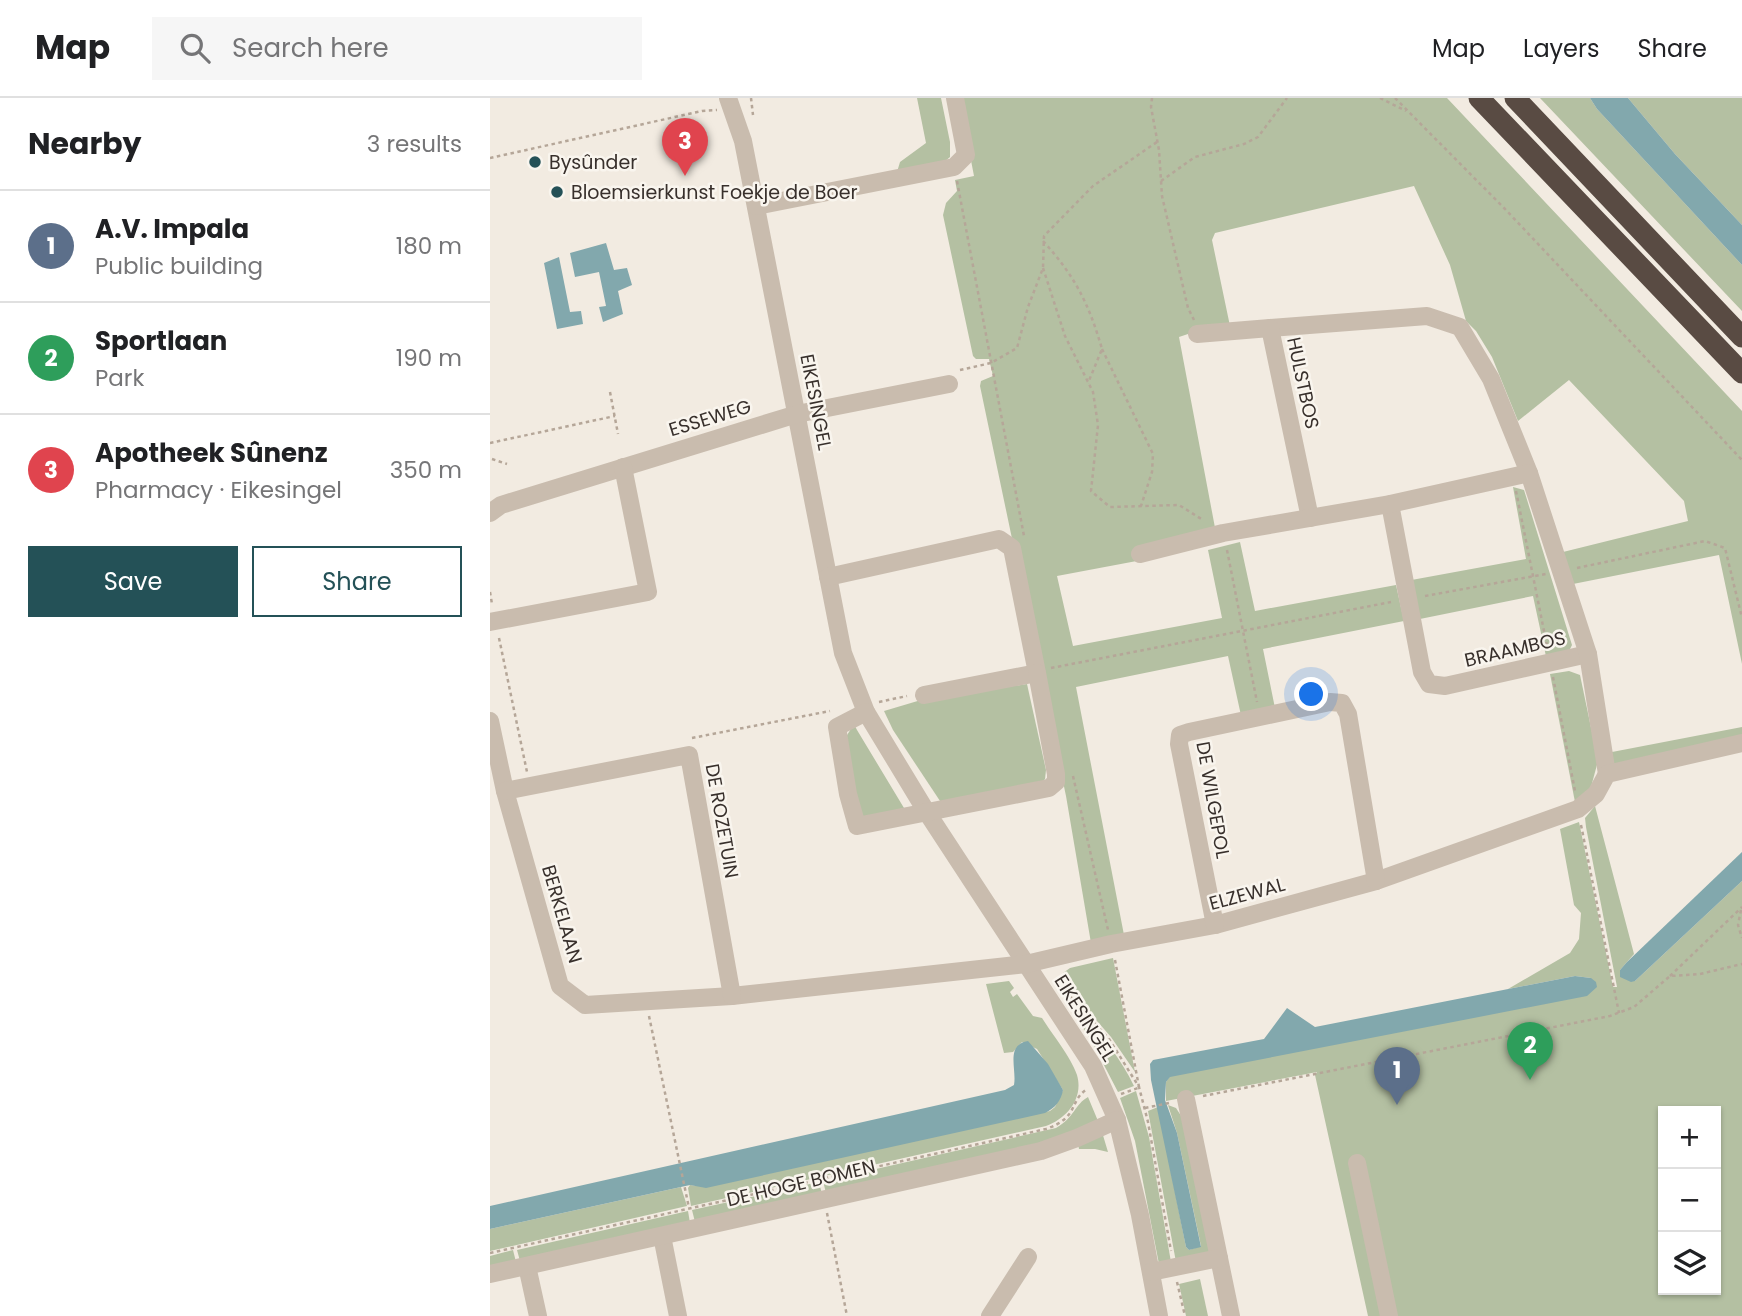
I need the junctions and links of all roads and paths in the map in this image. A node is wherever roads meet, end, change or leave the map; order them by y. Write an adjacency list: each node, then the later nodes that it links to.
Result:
1 (955, 98): 12 (street)
2 (1152, 98): 10 (path)
3 (1287, 98): 13 (path)
4 (1380, 98): 9 (path)
5 (1395, 98): 9 (path)
6 (1479, 98): 22 (highway)
7 (1515, 98): 19 (highway)
8 (724, 104): 11 (path); 14 (street, EIKESINGEL)
9 (1409, 113): 31 (path)
10 (1157, 142): 13 (path); 15 (path)
11 (490, 158)
12 (954, 167): 14 (street); 21 (path)
13 (1161, 181): 18 (path)
14 (756, 206): 26 (street, EIKESINGEL)
15 (1044, 241): 16 (path); 20 (path)
16 (1042, 268): 21 (path); 23 (path)
17 (1270, 328): 18 (street, HULSTBOS); 34 (street, BRAAMBOS); 38 (street, HULSTBOS)
18 (1197, 334)
19 (1742, 337)
20 (1102, 349): 23 (path); 36 (path)
21 (991, 363): 24 (path); 40 (path)
22 (1742, 373)
23 (1088, 383): 36 (path)
24 (949, 384): 26 (street, ESSEWEG)
25 (610, 392): 27 (path)
26 (797, 414): 33 (street, ESSEWEG); 42 (street, EIKESINGEL)
27 (615, 416): 28 (path); 29 (path)
28 (618, 434)
29 (490, 443)
30 (492, 459): 32 (path)
31 (1742, 460)
32 (507, 464)
33 (624, 467): 37 (street, ESSEWEG); 44 (street)
34 (1521, 474): 35 (street); 45 (street, BRAAMBOS); 46 (path)
35 (1390, 503): 38 (street); 46 (street, BRAAMBOS)
36 (1141, 506): 39 (path)
37 (490, 513)
38 (1310, 518): 39 (street)
39 (1223, 533): 41 (street); 50 (path)
40 (1024, 535)
41 (1140, 554)
42 (828, 577): 47 (street); 49 (street, EIKESINGEL)
43 (490, 592): 44 (path)
44 (493, 622): 55 (path)
45 (1588, 654): 46 (street, BRAAMBOS); 54 (street)
46 (1550, 663): 57 (path)
47 (1037, 673): 48 (street); 58 (street)
48 (924, 695): 49 (path)
49 (866, 712): 58 (street, EIKESINGEL); 58 (street)
50 (1260, 719): 59 (street, DE WILGEPOL); 61 (street, DE WILGEPOL)
51 (490, 720): 56 (street, BERKELAAN)
52 (1742, 743): 54 (street)
53 (1073, 773): 63 (path)
54 (1607, 774): 57 (street, ELZEWAL)
55 (529, 786): 56 (street, DE ROZETUIN); 68 (street, DE ROZETUIN)
56 (505, 791): 69 (street, BERKELAAN)
57 (1578, 809): 59 (street, ELZEWAL); 70 (path)
58 (926, 811): 64 (street, EIKESINGEL)
59 (1376, 881): 61 (street, ELZEWAL)
60 (1742, 907): 62 (path); 66 (path)
61 (1215, 925): 63 (street, ELZEWAL)
62 (1742, 937)
63 (1111, 944): 64 (street, ELZEWAL); 71 (path)
64 (1026, 964): 68 (street, ELZEWAL); 72 (street, EIKESINGEL)
65 (1742, 964): 66 (path)
66 (1670, 976): 70 (path)
67 (1061, 987): 71 (path)
68 (732, 996): 69 (street, BERKELAAN)
69 (646, 1002): 79 (path)
70 (1619, 1013): 73 (path)
71 (1139, 1087): 72 (path); 74 (path)
72 (1108, 1099): 75 (street, EIKESINGEL); 77 (path)
73 (1179, 1101): 74 (path); 84 (street)
74 (1145, 1108): 86 (path)
75 (1117, 1120): 78 (street, DE HOGE BOMEN); 87 (street, EIKESINGEL)
76 (1357, 1163): 96 (street)
77 (821, 1179): 78 (path); 79 (path)
78 (825, 1199): 80 (street, DE HOGE BOMEN); 91 (path)
79 (689, 1208): 80 (path); 82 (path)
80 (694, 1228): 81 (street, DE HOGE BOMEN)
81 (662, 1236): 85 (street, DE HOGE BOMEN); 90 (street)
82 (490, 1253)
83 (1028, 1257): 92 (street)
84 (1219, 1258): 86 (street); 95 (street)
85 (527, 1266): 88 (street, DE HOGE BOMEN); 89 (street)
86 (1174, 1268): 87 (street); 94 (path)
87 (1151, 1272): 93 (street, EIKESINGEL)
88 (490, 1274)
89 (538, 1316)
90 (678, 1316)
91 (847, 1316)
92 (990, 1316)
93 (1159, 1316)
94 (1185, 1316)
95 (1231, 1316)
96 (1389, 1316)

